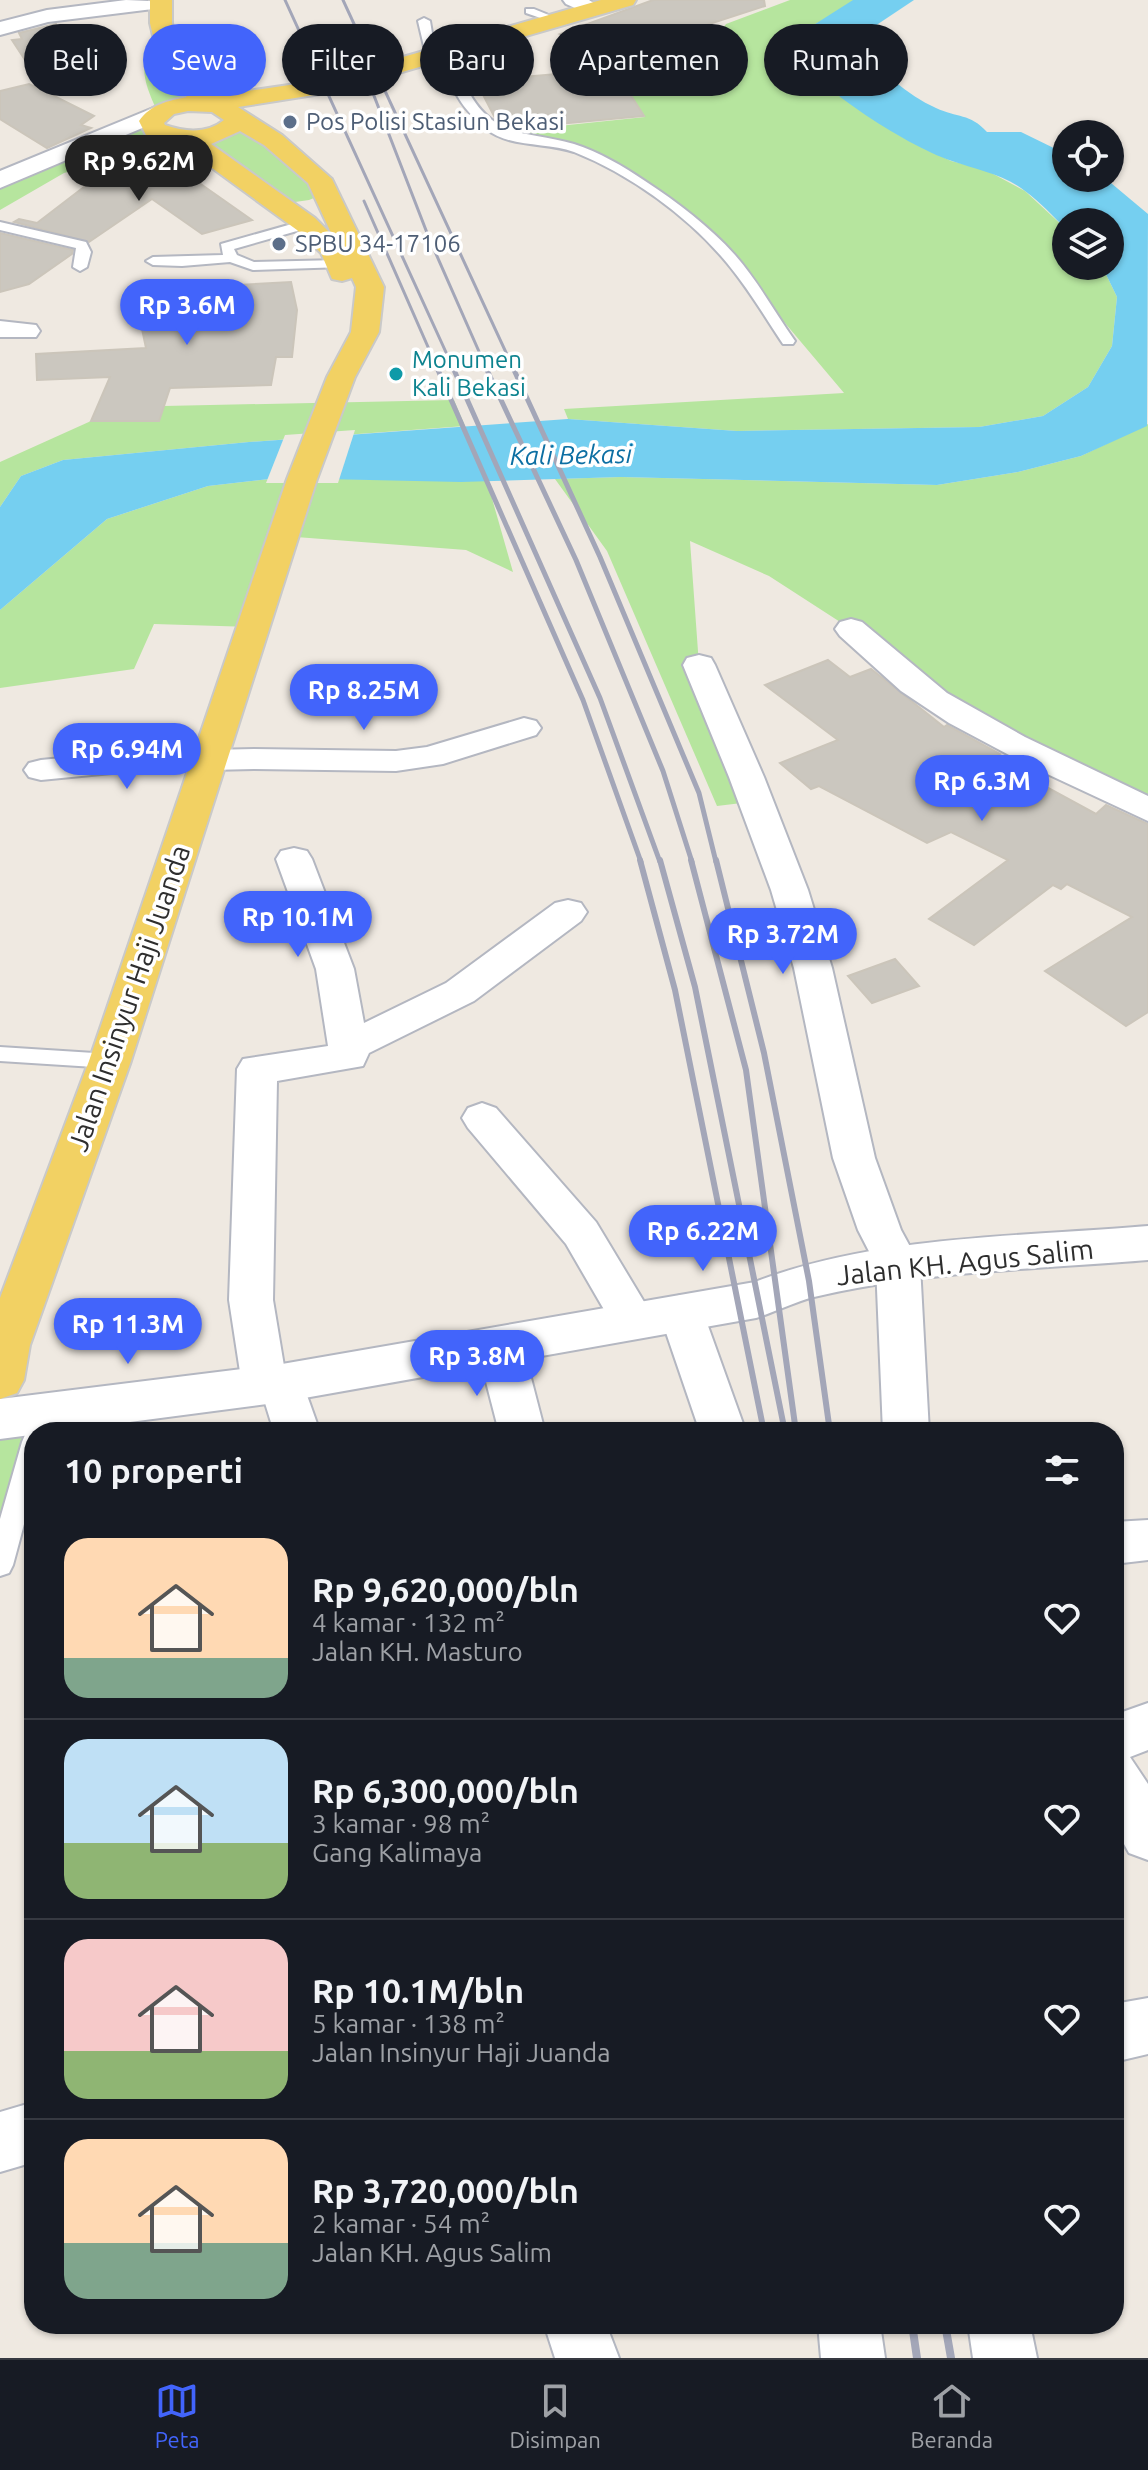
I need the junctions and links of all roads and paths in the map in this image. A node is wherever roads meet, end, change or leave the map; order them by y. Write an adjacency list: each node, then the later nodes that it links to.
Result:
1 (625, 0): 2 (main road)
2 (583, 5): 5 (main road)
3 (528, 6): 5 (lane)
4 (161, 8): 9 (street); 14 (main road)
5 (555, 20): 8 (main road)
6 (424, 21): 7 (lane)
7 (425, 24)
8 (534, 26)
9 (0, 29)
10 (282, 95): 14 (main road)
11 (290, 96): 15 (main road)
12 (466, 96): 29 (lane)
13 (153, 102): 14 (main road); 16 (main road, Jalan Insinyur Haji Juanda); 17 (street)
14 (209, 104): 15 (main road, Jalan Insinyur Haji Juanda)
15 (244, 114): 16 (main road); 20 (main road, Jalan Insinyur Haji Juanda)
16 (187, 138): 18 (street); 21 (main road, Jalan Insinyur Haji Juanda)
17 (66, 153): 18 (street); 19 (street)
18 (90, 165): 22 (street)
19 (0, 180)
20 (326, 193): 21 (main road); 30 (main road, Jalan Insinyur Haji Juanda)
21 (273, 203): 23 (main road, Jalan Insinyur Haji Juanda)
22 (0, 210)
23 (306, 224): 25 (lane); 27 (main road, Jalan Insinyur Haji Juanda)
24 (0, 226): 28 (lane)
25 (231, 258): 26 (lane); 27 (lane)
26 (153, 261)
27 (339, 264): 30 (main road, Jalan Insinyur Haji Juanda)
28 (80, 267)
29 (788, 341)
30 (336, 390): 34 (main road, Jalan Insinyur Haji Juanda)
31 (851, 629): 36 (street)
32 (699, 665): 44 (street)
33 (524, 728): 34 (street)
34 (210, 760): 35 (street); 41 (main road, Jalan Insinyur Haji Juanda)
35 (41, 770)
36 (1148, 810)
37 (294, 859): 39 (street)
38 (568, 912): 39 (street)
39 (348, 1046): 49 (street)
40 (0, 1054): 41 (lane)
41 (110, 1061): 48 (main road, Jalan Insinyur Haji Juanda)
42 (482, 1118): 46 (street)
43 (1148, 1243): 44 (street, Jalan KH. Agus Salim)
44 (898, 1265): 45 (street, Jalan KH. Agus Salim); 54 (street)
45 (681, 1312): 46 (street, Jalan KH. Agus Salim); 53 (street)
46 (633, 1320): 47 (street, Jalan KH. Agus Salim)
47 (500, 1347): 49 (street, Jalan KH. Agus Salim); 52 (street)
48 (2, 1358)
49 (274, 1384): 50 (street, Jalan KH. Agus Salim); 51 (street)
50 (51, 1422)
51 (292, 1422)
52 (519, 1422)
53 (720, 1422)
54 (906, 1422)
55 (24, 1446): 58 (lane)
56 (1148, 1540): 57 (street)
57 (1124, 1542)
58 (0, 1565)
59 (1148, 1726): 60 (street)
60 (1124, 1735)
61 (1124, 1793): 62 (street)
62 (1148, 1835)
63 (1148, 2026): 64 (street)
64 (1124, 2031)
65 (24, 2135): 66 (street)
66 (0, 2142)
67 (579, 2334): 69 (street)
68 (850, 2334): 70 (street)
69 (587, 2358)
70 (853, 2358)

